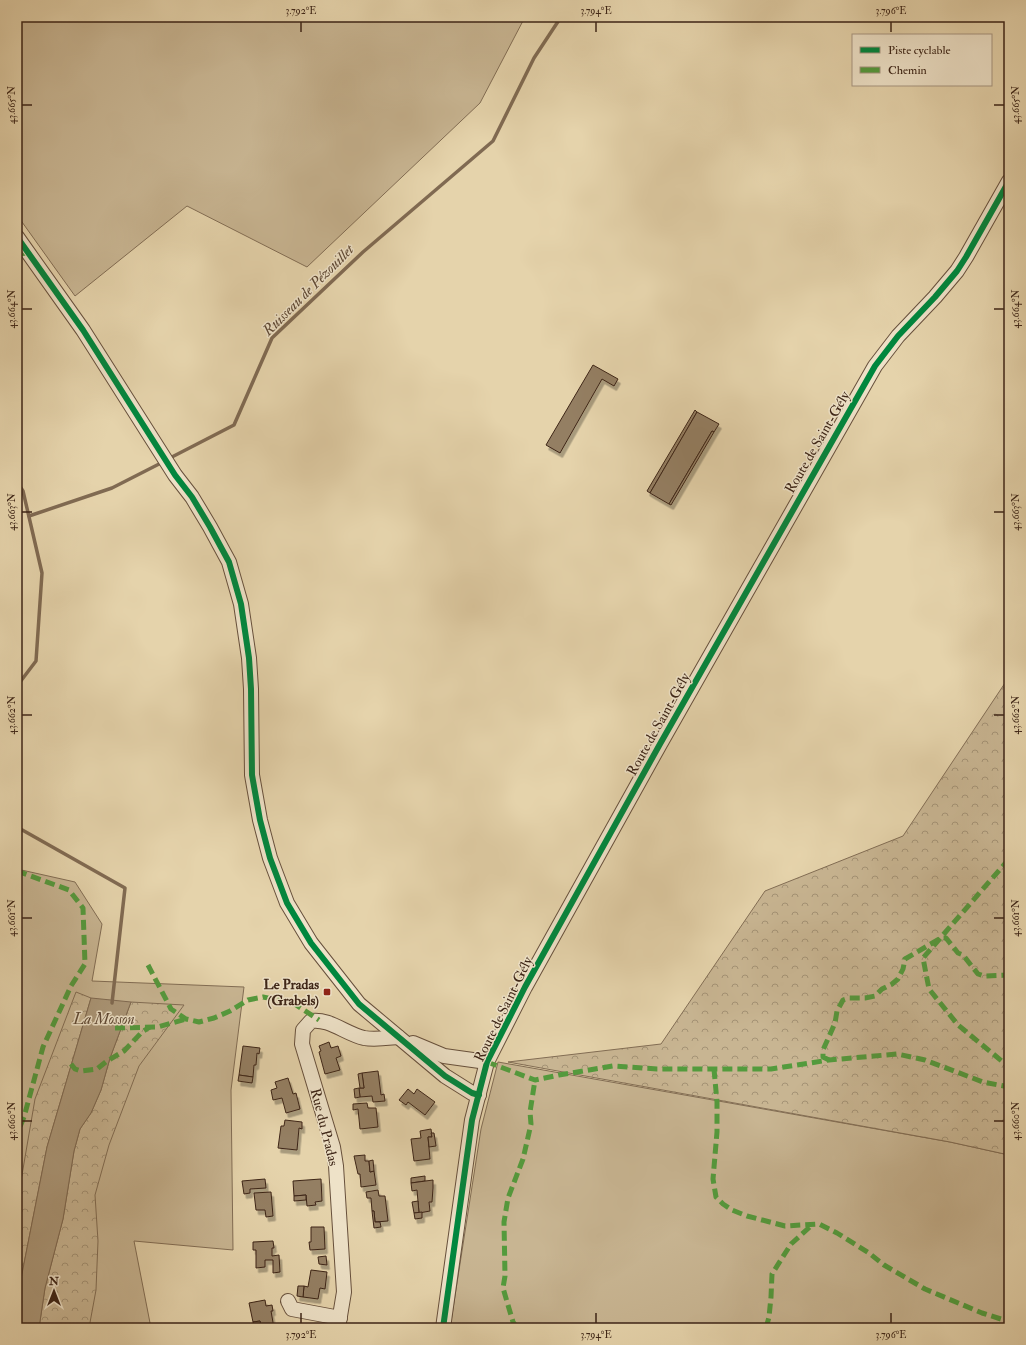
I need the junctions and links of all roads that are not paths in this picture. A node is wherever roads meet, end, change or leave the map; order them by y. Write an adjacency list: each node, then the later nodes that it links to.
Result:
1 (1009, 182): 4 (street, Route de Saint-Gély)
2 (17, 237): 3 (street)
3 (398, 1037): 4 (street); 5 (street); 7 (street, Rue du Pradas)
4 (487, 1062): 5 (street, Route de Saint-Gély)
5 (479, 1095): 8 (street, Route de Saint-Gély)
6 (288, 1301): 7 (street)
7 (339, 1323)
8 (443, 1328)

